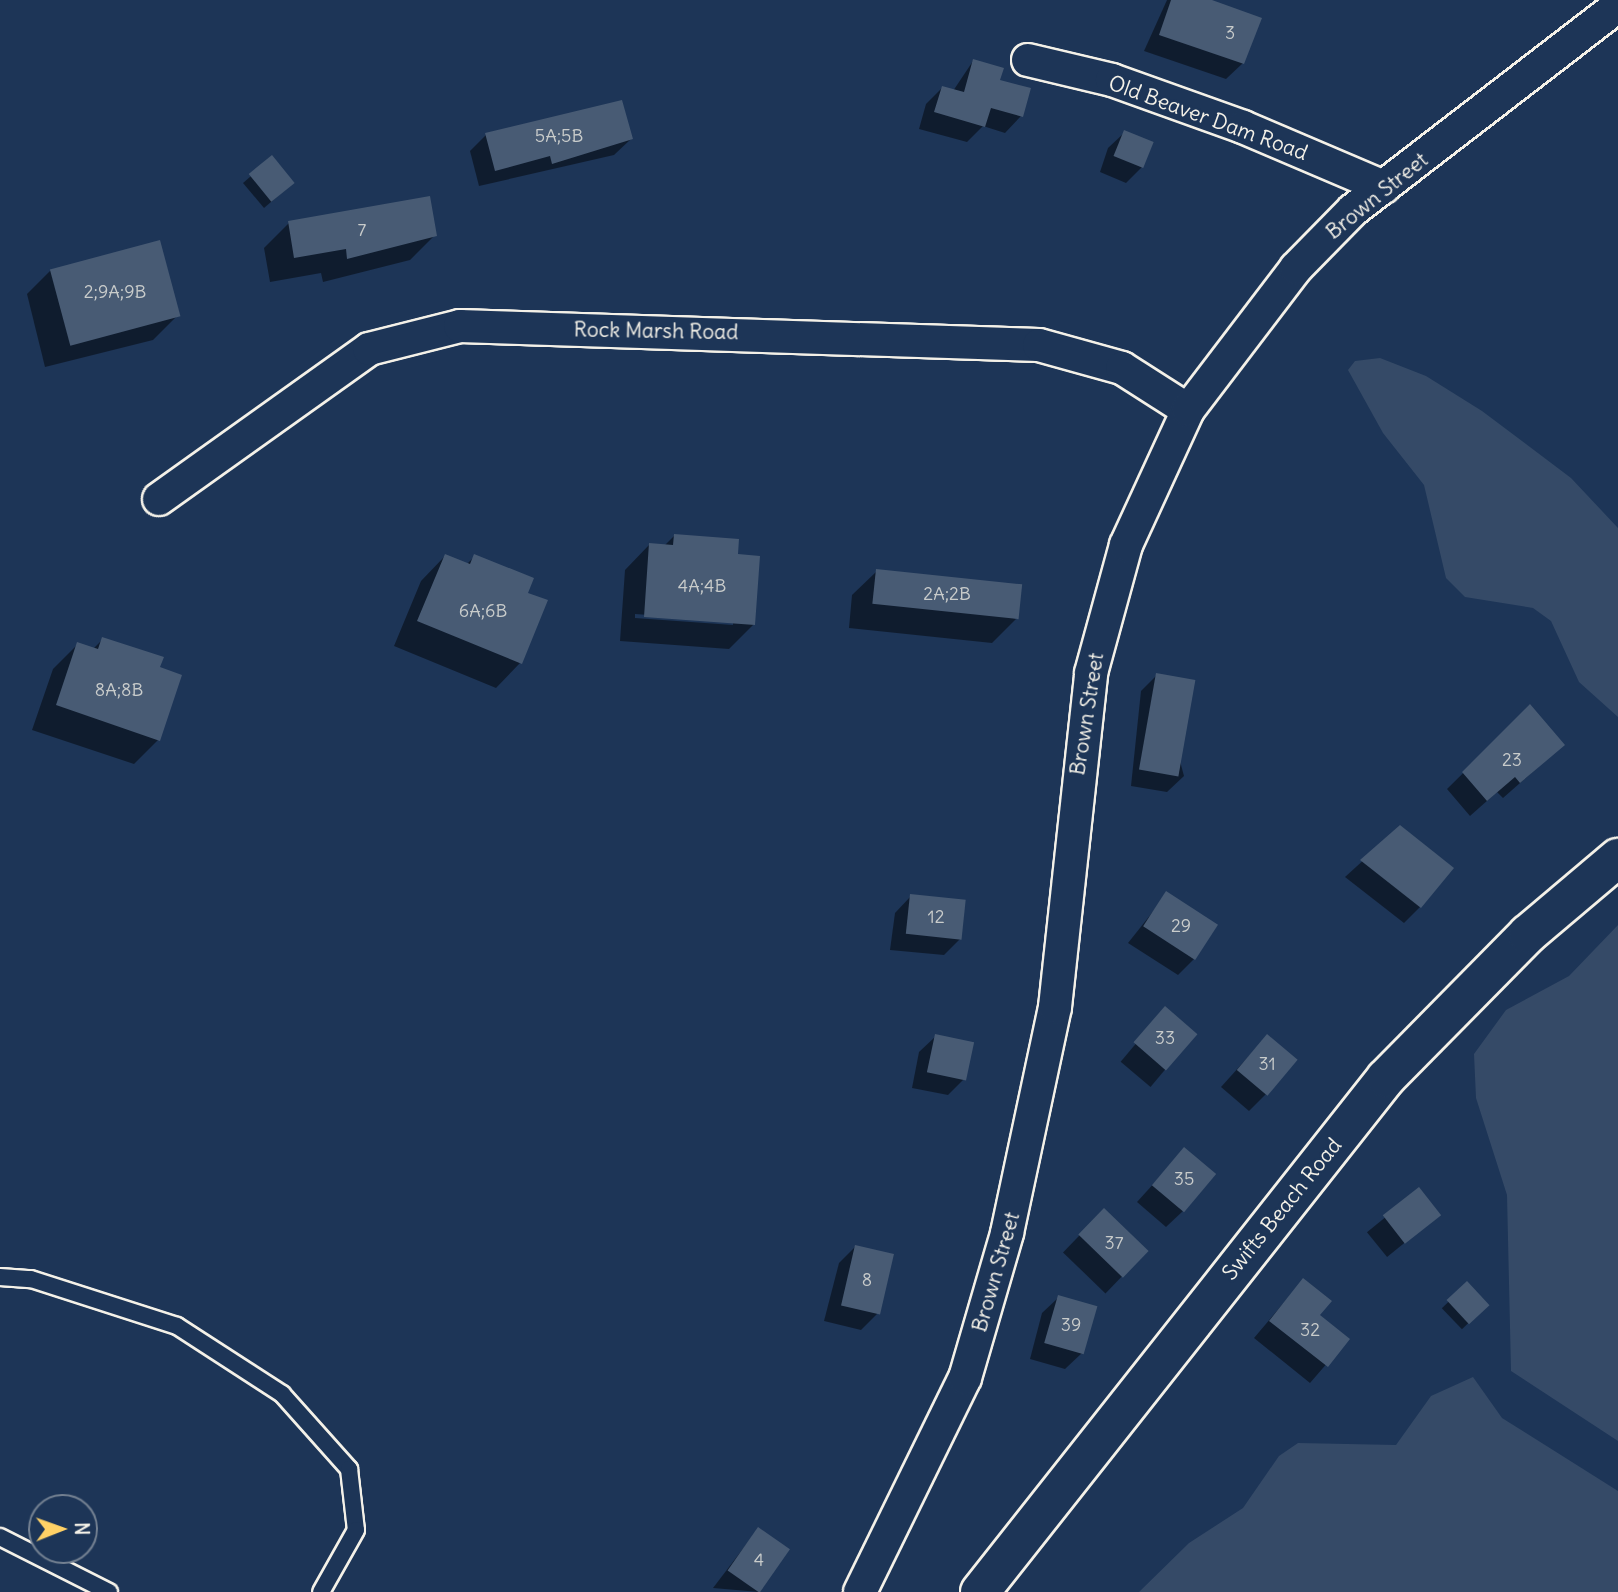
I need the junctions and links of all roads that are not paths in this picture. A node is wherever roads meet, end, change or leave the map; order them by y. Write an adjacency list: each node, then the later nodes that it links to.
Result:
1 (1618, 6): 3 (street, Brown Street)
2 (1027, 60): 3 (street, Old Beaver Dam Road)
3 (1384, 187): 4 (street, Brown Street)
4 (1188, 410): 5 (street, Rock Marsh Road); 11 (street, Brown Street)
5 (159, 499)
6 (1618, 858): 12 (street, Swifts Beach Road)
7 (0, 1278): 10 (lane)
8 (0, 1537): 9 (lane)
9 (109, 1592)
10 (321, 1592)
11 (860, 1592)
12 (980, 1592)

